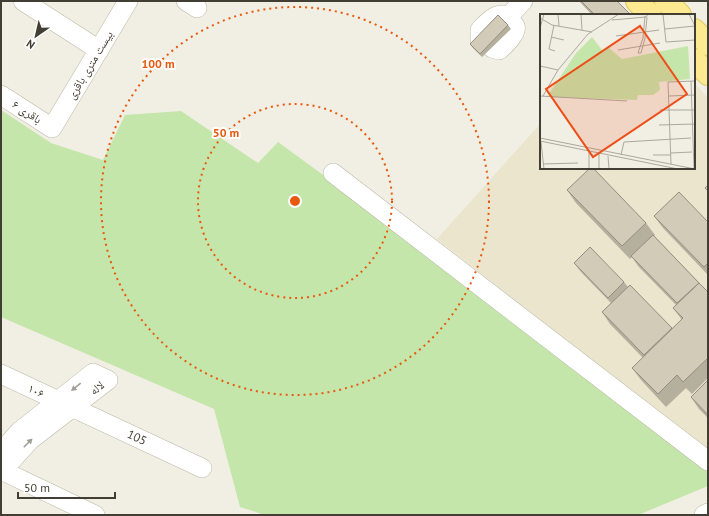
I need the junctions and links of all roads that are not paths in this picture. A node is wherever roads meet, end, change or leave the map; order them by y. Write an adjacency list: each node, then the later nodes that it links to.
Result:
1 (23, 1): 11 (street)
2 (128, 1): 11 (street, بیست متری باقری)
3 (524, 1): 8 (street)
4 (636, 1): 6 (main road)
5 (666, 1): 7 (main road)
6 (649, 14)
7 (679, 14)
8 (507, 18): 8 (street)
9 (695, 31): 10 (main road)
10 (708, 44)
11 (100, 50): 15 (street, بیست متری باقری)
12 (695, 61): 13 (main road)
13 (708, 74)
14 (1, 95): 15 (street, باقری ۶)
15 (52, 128)
16 (333, 173): 19 (street)
17 (1, 374): 18 (street, ۱۰۶)
18 (65, 405): 20 (street); 21 (street, 105)
19 (708, 461)
20 (1, 466): 23 (street)
21 (202, 468)
22 (708, 513): 24 (street)
23 (95, 515)
24 (704, 515)

